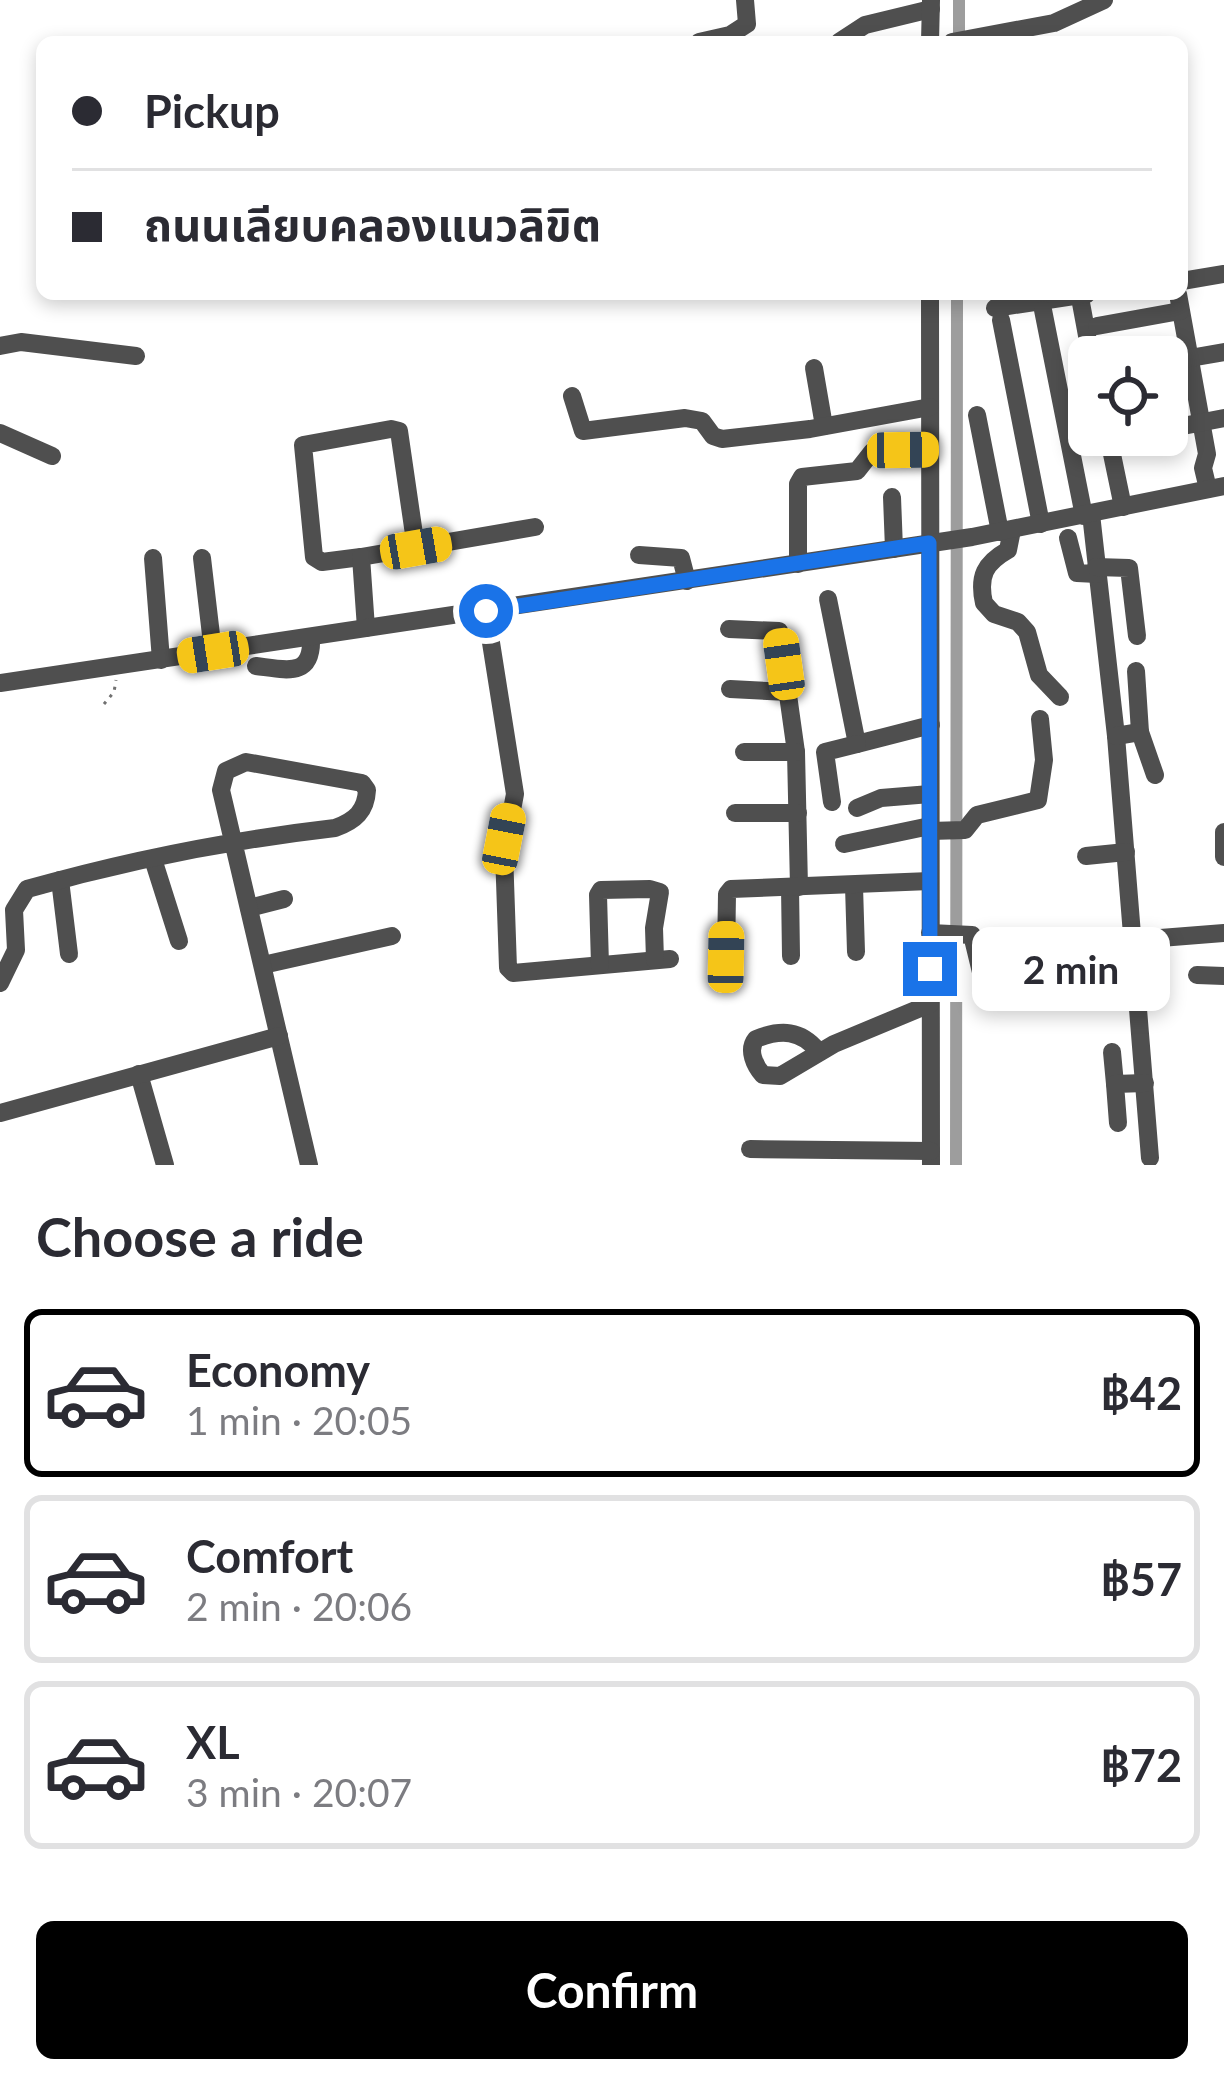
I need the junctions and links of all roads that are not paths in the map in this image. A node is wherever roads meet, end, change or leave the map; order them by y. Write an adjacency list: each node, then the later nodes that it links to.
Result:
1 (746, 0): 4 (street)
2 (1104, 0): 7 (street)
3 (931, 4): 5 (street); 6 (street)
4 (722, 36)
5 (848, 36)
6 (930, 36)
7 (987, 36)
8 (1224, 274): 9 (street)
9 (1188, 280)
10 (930, 300): 24 (street)
11 (1078, 300): 38 (street)
12 (1084, 300): 16 (street)
13 (1179, 303): 15 (street); 17 (street)
14 (1043, 310): 37 (street)
15 (1097, 326)
16 (1088, 336)
17 (1184, 336)
18 (0, 346): 20 (street)
19 (1224, 352): 21 (street)
20 (136, 356)
21 (1188, 358): 27 (street)
22 (814, 368): 29 (street)
23 (572, 396): 29 (street)
24 (930, 407): 29 (street); 31 (street)
25 (976, 415): 40 (street)
26 (1224, 418): 27 (street)
27 (1200, 423): 28 (street); 34 (street)
28 (1188, 425)
29 (824, 427)
30 (0, 433): 32 (street)
31 (929, 450): 42 (street); 48 (street)
32 (52, 456)
33 (1123, 456): 36 (street)
34 (1218, 487): 36 (street)
35 (892, 497): 44 (street)
36 (1124, 507): 37 (street)
37 (1088, 515): 38 (street); 50 (street)
38 (1041, 524): 40 (street)
39 (535, 527): 43 (street)
40 (1006, 531): 42 (street); 65 (street)
41 (1068, 538): 50 (street)
42 (936, 542): 44 (street); 67 (street)
43 (416, 548): 46 (street); 46 (street)
44 (893, 549): 48 (street)
45 (639, 555): 51 (street)
46 (361, 557): 54 (street)
47 (202, 558): 58 (street)
48 (797, 564): 51 (street)
49 (159, 566): 59 (street)
50 (1097, 570): 56 (street); 69 (street)
51 (687, 581): 53 (street)
52 (827, 599): 70 (street)
53 (486, 611): 54 (street); 103 (street)
54 (366, 628): 57 (street)
55 (729, 629): 64 (street)
56 (1136, 636)
57 (311, 637): 58 (street); 60 (street)
58 (213, 652): 59 (street)
59 (167, 659): 62 (street)
60 (256, 666)
61 (1136, 671): 68 (street)
62 (0, 683)
63 (730, 689): 64 (street)
64 (788, 692): 72 (street)
65 (1060, 697)
66 (1040, 719): 79 (street)
67 (932, 724): 70 (street); 74 (street)
68 (1140, 732): 69 (street); 73 (street)
69 (1116, 736): 83 (street)
70 (857, 744): 75 (street)
71 (744, 752): 72 (street)
72 (796, 752): 78 (street)
73 (1155, 775)
74 (930, 794): 76 (street); 79 (street)
75 (832, 802)
76 (857, 808)
77 (735, 813): 78 (street)
78 (798, 813): 90 (street)
79 (940, 830): 82 (street); 88 (street)
80 (1224, 832): 85 (street)
81 (234, 843): 81 (street); 86 (street); 92 (street)
82 (844, 844)
83 (1126, 852): 84 (street); 97 (street)
84 (1085, 856)
85 (1224, 857)
86 (153, 859): 87 (street); 96 (street)
87 (60, 880): 99 (street); 106 (street)
88 (930, 881): 89 (street); 93 (street)
89 (854, 886): 90 (street); 98 (street)
90 (795, 887): 100 (street); 101 (street)
91 (284, 899): 92 (street)
92 (249, 908): 102 (street)
93 (943, 932): 107 (street); 108 (street)
94 (1224, 933): 97 (street)
95 (392, 936): 102 (street)
96 (179, 940)
97 (1135, 940): 113 (street)
98 (856, 952)
99 (69, 954)
100 (791, 956)
101 (726, 957)
102 (263, 965): 109 (street)
103 (600, 965): 103 (street)
104 (1198, 975): 105 (street)
105 (1224, 976)
106 (0, 983)
107 (986, 993)
108 (930, 1004): 110 (street); 118 (street)
109 (279, 1036): 112 (street); 121 (street)
110 (818, 1052)
111 (1112, 1052): 114 (street)
112 (140, 1074): 115 (street); 120 (street)
113 (1144, 1083): 114 (street); 119 (street)
114 (1115, 1084): 116 (street)
115 (0, 1113)
116 (1118, 1123)
117 (750, 1149): 118 (street)
118 (931, 1158)
119 (1150, 1158)
120 (165, 1165)
121 (309, 1165)

